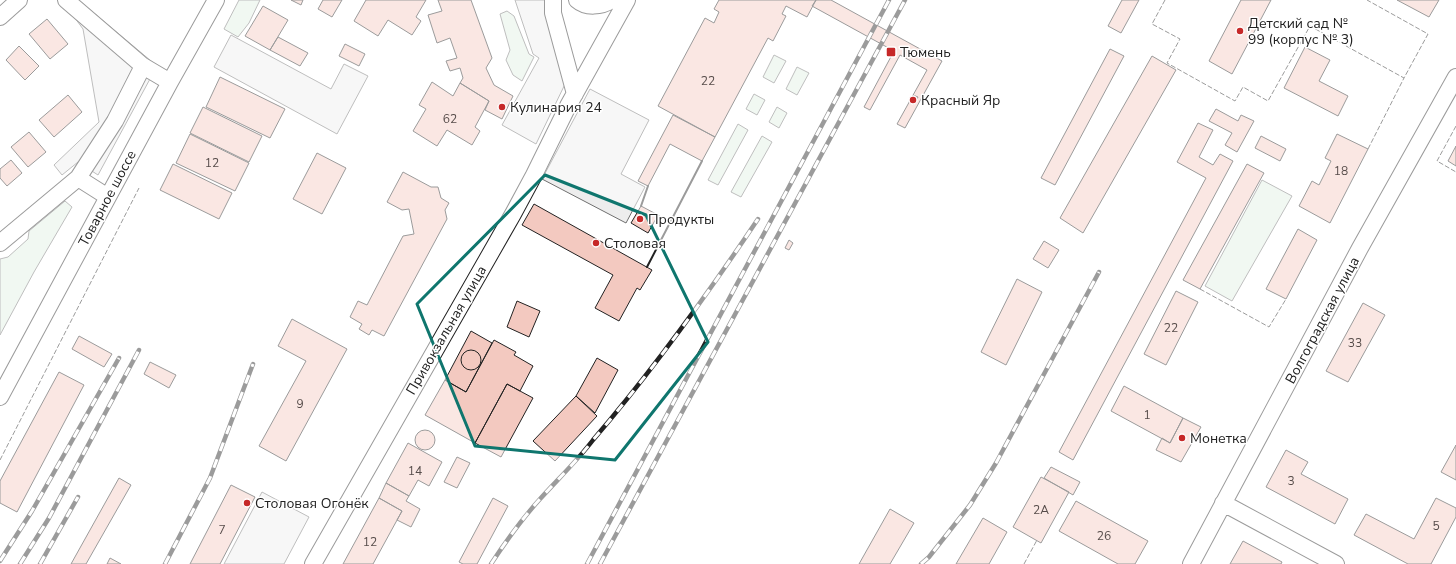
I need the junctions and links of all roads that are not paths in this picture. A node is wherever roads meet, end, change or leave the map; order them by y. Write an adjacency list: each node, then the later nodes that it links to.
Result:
1 (19, 0): 8 (street)
2 (66, 0): 9 (street)
3 (216, 0): 11 (street, Товарное шоссе)
4 (553, 0): 12 (street)
5 (577, 0): 6 (street)
6 (612, 0)
7 (627, 0): 12 (street, Привокзальная улица)
8 (0, 17)
9 (143, 66): 11 (street); 13 (street)
10 (1456, 77): 17 (street, Волгоградская улица)
11 (170, 82): 14 (street, Товарное шоссе)
12 (575, 94): 18 (street, Привокзальная улица)
13 (78, 178): 14 (street); 15 (street)
14 (108, 197): 16 (street, Товарное шоссе)
15 (0, 243)
16 (0, 397)
17 (1223, 503): 19 (street, Волгоградская улица); 20 (street)
18 (313, 564)
19 (1191, 564)
20 (1336, 564)

